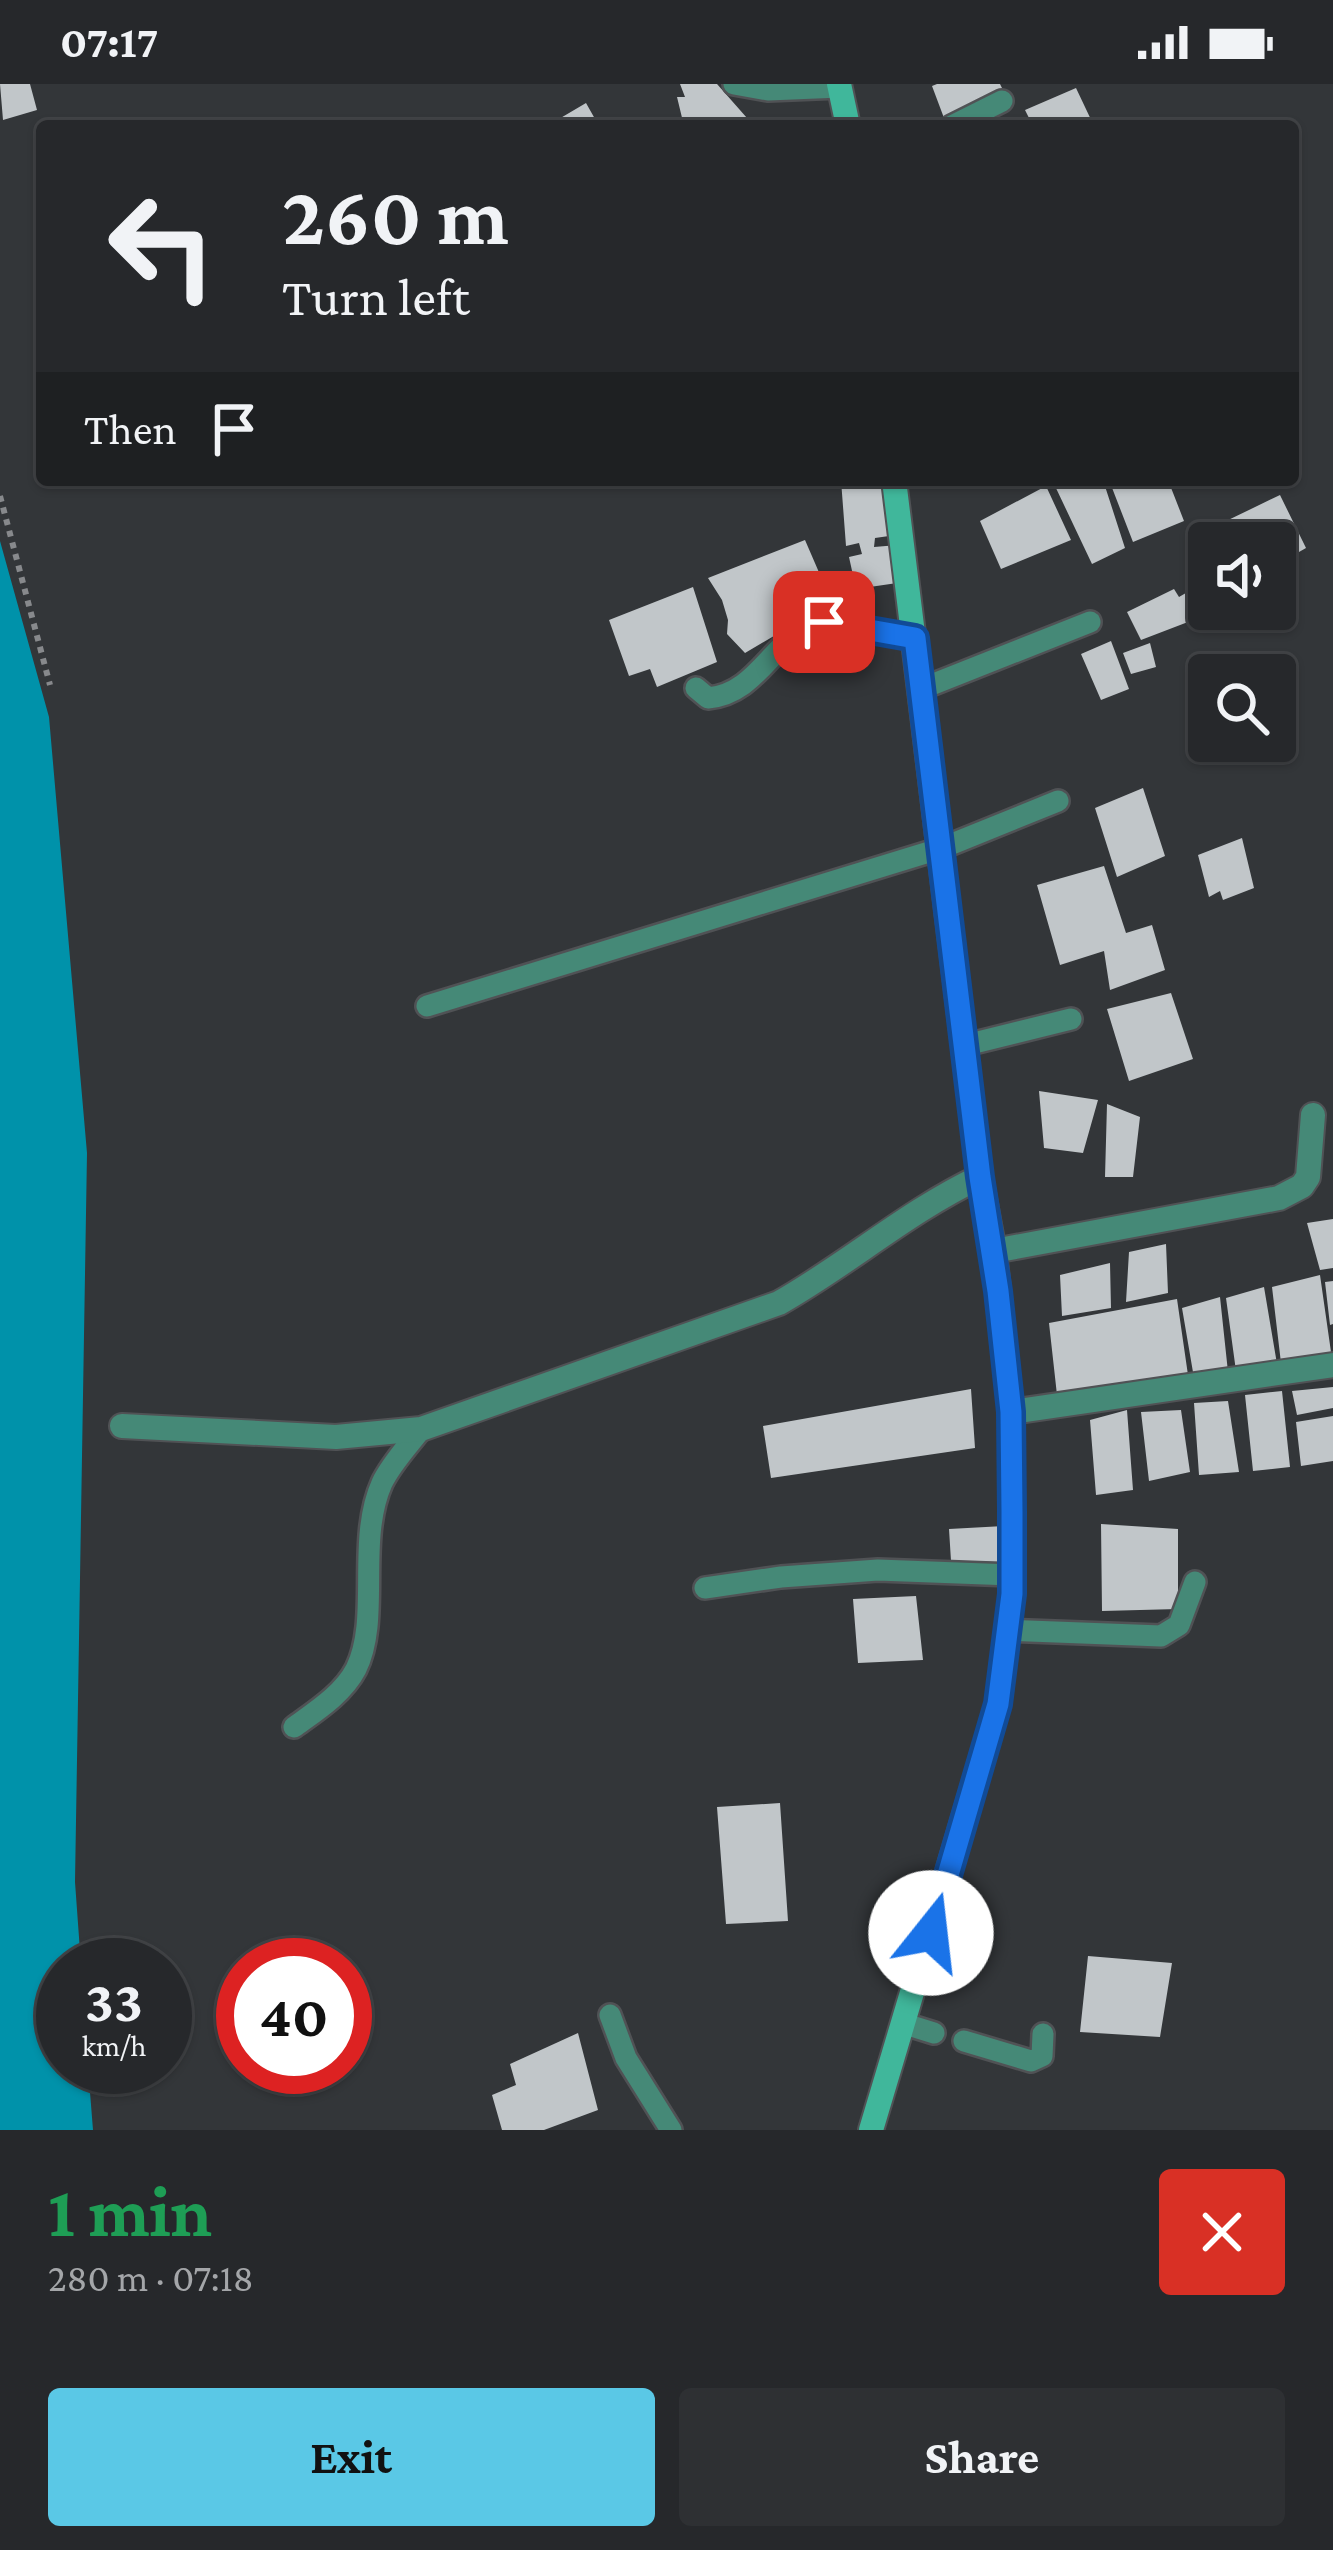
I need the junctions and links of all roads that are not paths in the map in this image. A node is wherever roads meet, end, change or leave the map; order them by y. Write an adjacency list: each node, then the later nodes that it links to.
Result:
1 (734, 84): 2 (lane)
2 (840, 85): 4 (street)
3 (1002, 100): 5 (lane)
4 (847, 120)
5 (964, 120)
6 (895, 486): 8 (street)
7 (1090, 622): 10 (lane)
8 (915, 638): 9 (lane); 10 (street)
9 (696, 688)
10 (921, 689): 12 (street)
11 (1058, 801): 12 (lane)
12 (942, 848): 13 (lane); 15 (street)
13 (427, 1006)
14 (1071, 1019): 15 (lane)
15 (966, 1045): 17 (street)
16 (1313, 1115): 18 (street)
17 (980, 1177): 18 (street); 22 (street)
18 (994, 1251): 20 (street)
19 (1333, 1365): 20 (street)
20 (1011, 1412): 23 (street)
21 (122, 1426): 22 (street)
22 (421, 1429): 27 (lane)
23 (1012, 1575): 25 (lane); 26 (street)
24 (1195, 1582): 26 (lane)
25 (705, 1588)
26 (1006, 1630): 29 (street)
27 (294, 1727)
28 (610, 2015): 33 (lane)
29 (904, 2024): 30 (lane); 34 (street)
30 (934, 2033)
31 (1043, 2035): 32 (lane)
32 (964, 2042)
33 (671, 2130)
34 (871, 2130)

